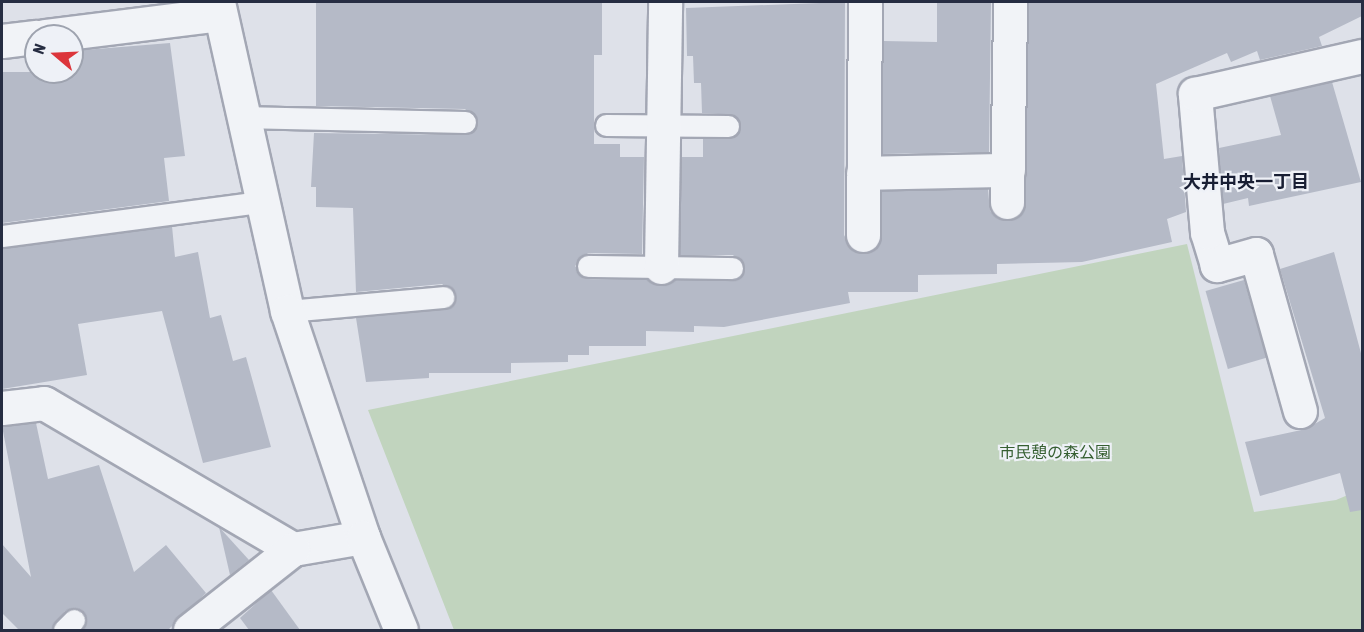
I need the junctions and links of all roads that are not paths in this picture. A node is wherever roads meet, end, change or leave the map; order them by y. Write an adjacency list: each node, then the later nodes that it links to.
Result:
1 (665, 2): 12 (street)
2 (865, 2): 15 (street)
3 (1010, 2): 14 (street)
4 (219, 8): 5 (street); 9 (street)
5 (84, 30)
6 (24, 38): 7 (street)
7 (2, 41)
8 (1362, 56): 26 (street)
9 (240, 117): 10 (lane); 16 (street)
10 (465, 122)
11 (606, 125): 12 (lane)
12 (664, 126): 13 (lane); 21 (street)
13 (728, 126)
14 (1008, 170): 15 (street); 17 (street)
15 (864, 173): 18 (street)
16 (260, 202): 19 (lane); 24 (street)
17 (1007, 202)
18 (863, 235)
19 (2, 236)
20 (588, 266): 21 (lane)
21 (661, 267): 22 (lane)
22 (732, 268)
23 (442, 297): 24 (lane)
24 (287, 311): 27 (street)
25 (2, 408): 28 (street)
26 (1300, 411)
27 (363, 537): 28 (street); 30 (street)
28 (293, 549): 29 (street)
29 (190, 630)
30 (401, 630)

